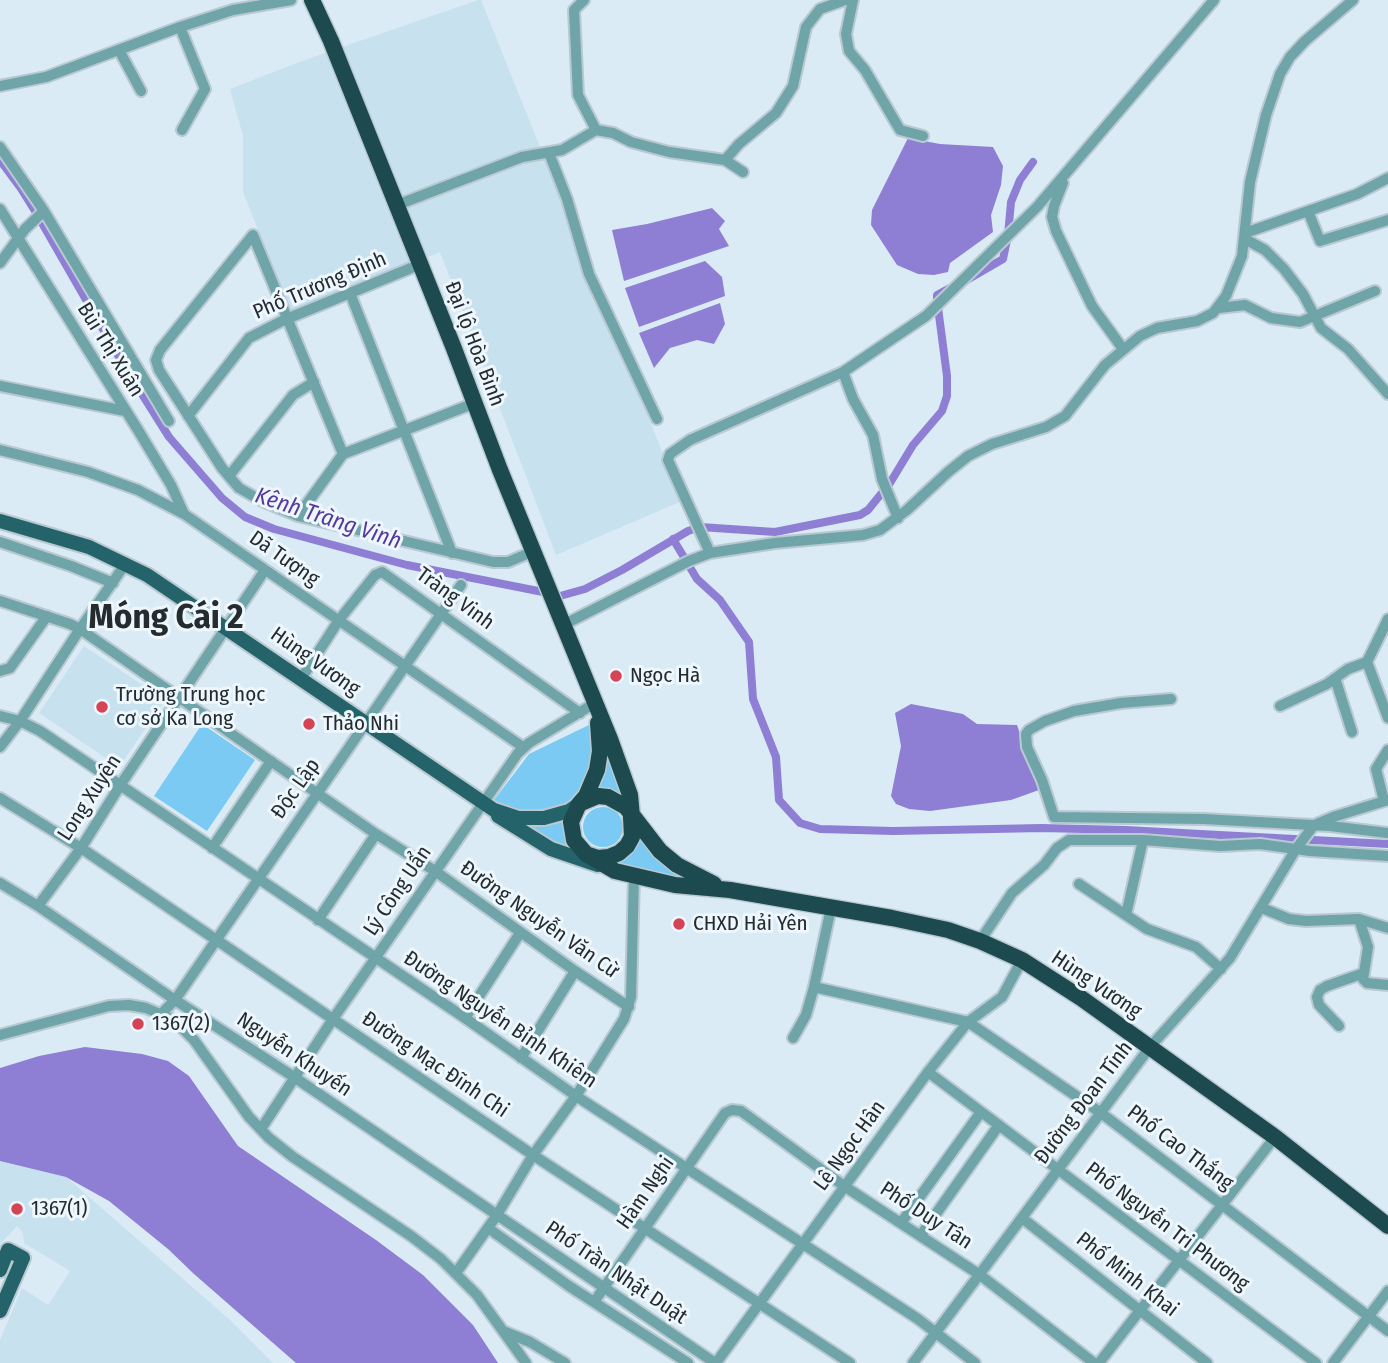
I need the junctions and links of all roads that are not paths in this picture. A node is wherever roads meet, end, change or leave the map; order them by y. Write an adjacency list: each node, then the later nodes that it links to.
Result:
1 (291, 0): 8 (street)
2 (312, 0): 21 (highway, Đại lộ Hòa Bình)
3 (584, 0): 13 (street)
4 (845, 0): 17 (street)
5 (853, 0): 14 (street)
6 (1214, 0): 18 (street)
7 (1353, 0): 26 (street)
8 (180, 27): 9 (street); 12 (street)
9 (119, 50): 10 (street); 11 (street)
10 (0, 86)
11 (141, 91)
12 (182, 130)
13 (596, 130): 16 (street); 17 (street)
14 (923, 136)
15 (0, 147): 23 (street)
16 (549, 153): 21 (street); 43 (street)
17 (724, 160): 19 (street)
18 (1071, 168): 35 (street); 36 (street)
19 (743, 172)
20 (1388, 178): 24 (street)
21 (397, 205): 29 (highway, Đại lộ Hòa Bình)
22 (0, 209): 27 (street, Bùi Thị Xuân)
23 (44, 211): 27 (street); 44 (street)
24 (1308, 211): 25 (street); 26 (street)
25 (1388, 220)
26 (1245, 236): 32 (street); 33 (street)
27 (17, 239): 28 (street); 41 (street, Bùi Thị Xuân)
28 (0, 263)
29 (421, 264): 31 (street, Phố Trương Định); 40 (highway, Đại lộ Hòa Bình)
30 (1375, 291): 33 (street)
31 (350, 293): 34 (street, Phố Trương Định); 45 (street)
32 (1219, 308): 33 (street); 35 (street)
33 (1315, 317): 39 (street)
34 (287, 318): 37 (street); 42 (street, Phố Trương Định); 42 (street)
35 (1123, 349): 51 (street)
36 (844, 372): 51 (street); 54 (street)
37 (314, 382): 47 (street); 48 (street)
38 (0, 386): 41 (street)
39 (1388, 394)
40 (475, 403): 45 (street); 55 (highway, Đại lộ Hòa Bình)
41 (125, 411): 49 (street, Bùi Thị Xuân)
42 (188, 416): 48 (street)
43 (657, 419)
44 (169, 421)
45 (405, 430): 47 (street); 56 (street)
46 (0, 450): 49 (street, Dã Tượng)
47 (344, 454): 50 (street)
48 (229, 477): 50 (street)
49 (184, 514): 58 (street, Dã Tượng)
50 (298, 516): 56 (street)
51 (898, 518): 54 (street)
52 (0, 521): 57 (main road, Hùng Vương)
53 (0, 542): 59 (street)
54 (707, 548): 66 (street)
55 (534, 551): 56 (street); 66 (highway, Đại lộ Hòa Bình)
56 (452, 553)
57 (126, 563): 59 (street); 67 (main road, Hùng Vương)
58 (264, 570): 65 (street, Dã Tượng); 67 (street, Long Xuyên)
59 (113, 583): 68 (street)
60 (461, 585): 62 (street, Độc Lập)
61 (0, 601): 63 (street, Đường Nguyễn Văn Cừ)
62 (442, 613): 65 (street, Tràng Vinh); 70 (street, Độc Lập); 78 (street, Tràng Vinh)
63 (47, 616): 68 (street, Đường Nguyễn Văn Cừ); 71 (street)
64 (1388, 619): 69 (street)
65 (339, 620): 70 (street, Dã Tượng); 73 (street, Tràng Vinh)
66 (563, 625): 76 (highway, Đại lộ Hòa Bình)
67 (227, 628): 73 (main road, Hùng Vương); 74 (street, Long Xuyên)
68 (79, 629): 74 (street, Đường Nguyễn Văn Cừ); 81 (street)
69 (1367, 662): 72 (street); 80 (street)
70 (405, 666): 82 (street, Độc Lập); 85 (street, Dã Tượng)
71 (0, 671)
72 (1335, 678): 77 (street); 83 (street)
73 (301, 679): 82 (main road, Hùng Vương)
74 (179, 698): 87 (street, Đường Nguyễn Văn Cừ); 88 (street, Long Xuyên)
75 (1171, 699): 95 (street)
76 (595, 704): 78 (street, Lý Công Uẩn); 93 (highway); 94 (highway)
77 (1280, 706)
78 (580, 713): 85 (street, Lý Công Uẩn)
79 (0, 716): 81 (street, Đường Nguyễn Bỉnh Khiêm)
80 (1388, 718)
81 (20, 721): 84 (street); 88 (street, Đường Nguyễn Bỉnh Khiêm)
82 (366, 723): 89 (street, Độc Lập); 92 (main road, Hùng Vương)
83 (1352, 732)
84 (0, 747)
85 (523, 747): 92 (street, Lý Công Uẩn)
86 (1388, 750): 91 (street)
87 (271, 761): 89 (street, Đường Nguyễn Văn Cừ); 101 (street)
88 (121, 784): 100 (street, Long Xuyên); 101 (street, Đường Nguyễn Bỉnh Khiêm)
89 (317, 793): 97 (street, Đường Nguyễn Văn Cừ); 108 (street, Độc Lập)
90 (0, 798): 100 (street, Đường Mạc Đĩnh Chi)
91 (1386, 800): 95 (street)
92 (483, 804): 93 (main road); 102 (main road); 105 (street, Lý Công Uẩn)
93 (579, 804): 94 (highway); 104 (highway)
94 (630, 811): 104 (highway); 111 (highway)
95 (1312, 828): 96 (street); 99 (street, Đường Đoan Tĩnh)
96 (1388, 833)
97 (376, 834): 105 (street, Đường Nguyễn Văn Cừ); 117 (street)
98 (1143, 840): 99 (street); 115 (street); 121 (street)
99 (1298, 847): 103 (street); 114 (street, Đường Đoan Tĩnh)
100 (81, 848): 112 (street, Long Xuyên); 120 (street, Đường Mạc Đĩnh Chi)
101 (212, 848): 108 (street, Đường Nguyễn Bỉnh Khiêm)
102 (561, 853): 104 (main road); 106 (main road)
103 (1388, 856)
104 (592, 857): 106 (highway)
105 (435, 871): 119 (street, Đường Nguyễn Văn Cừ); 122 (street, Lý Công Uẩn)
106 (615, 871): 107 (highway)
107 (634, 876): 111 (highway); 130 (street)
108 (257, 878): 117 (street, Đường Nguyễn Bỉnh Khiêm); 120 (street, Độc Lập)
109 (0, 883): 112 (street, Nguyễn Khuyến)
110 (1079, 884): 115 (street)
111 (730, 890): 113 (highway, Hùng Vương)
112 (38, 906): 129 (street, Nguyễn Khuyến)
113 (831, 908): 121 (highway, Hùng Vương); 128 (street)
114 (1262, 908): 116 (street); 124 (street, Đường Đoan Tĩnh)
115 (1126, 915): 124 (street)
116 (1359, 919): 118 (street); 126 (street)
117 (318, 920): 122 (street, Đường Nguyễn Bỉnh Khiêm)
118 (1388, 928)
119 (520, 933): 125 (street, Đường Nguyễn Văn Cừ); 133 (street)
120 (215, 939): 129 (street, Độc Lập); 132 (street, Đường Mạc Đĩnh Chi)
121 (980, 940): 123 (highway, Hùng Vương)
122 (375, 959): 132 (street, Lý Công Uẩn); 133 (street, Đường Nguyễn Bỉnh Khiêm)
123 (1022, 960): 134 (street, Lê Ngọc Hân); 138 (highway, Hùng Vương)
124 (1221, 969): 138 (street, Đường Đoan Tĩnh)
125 (575, 971): 130 (street, Đường Nguyễn Văn Cừ); 139 (street)
126 (1364, 973): 127 (street); 135 (street)
127 (1388, 985)
128 (814, 987): 134 (street, Phố Cao Thắng); 137 (street)
129 (175, 1000): 131 (street, Độc Lập); 141 (street, Nguyễn Khuyến)
130 (629, 1007): 142 (street)
131 (162, 1013): 136 (street); 147 (street)
132 (334, 1018): 141 (street, Lý Công Uẩn); 149 (street, Đường Mạc Đĩnh Chi)
133 (465, 1018): 139 (street, Đường Nguyễn Bỉnh Khiêm)
134 (968, 1023): 140 (street, Lê Ngọc Hân); 145 (street, Phố Cao Thắng)
135 (1339, 1026)
136 (0, 1035)
137 (793, 1038)
138 (1150, 1047): 145 (street, Đường Đoan Tĩnh); 148 (highway, Hùng Vương)
139 (521, 1058): 142 (street, Đường Nguyễn Bỉnh Khiêm)
140 (928, 1072): 144 (street, Phố Nguyễn Tri Phương); 154 (street, Lê Ngọc Hân)
141 (294, 1077): 147 (street, Lý Công Uẩn); 156 (street, Nguyễn Khuyến)
142 (576, 1096): 149 (street); 150 (street, Đường Nguyễn Bỉnh Khiêm)
143 (732, 1110): 150 (street, Hàm Nghi); 154 (street, Phố Duy Tân)
144 (981, 1112): 146 (street, Phố Nguyễn Tri Phương); 151 (street)
145 (1101, 1113): 152 (street, Đường Đoan Tĩnh); 155 (street, Phố Cao Thắng)
146 (999, 1125): 152 (street, Phố Nguyễn Tri Phương); 153 (street)
147 (261, 1129): 166 (street)
148 (1275, 1137): 155 (street); 159 (highway, Hùng Vương)
149 (533, 1155): 156 (street); 160 (street, Đường Mạc Đĩnh Chi)
150 (687, 1168): 160 (street, Hàm Nghi); 163 (street, Đường Nguyễn Bỉnh Khiêm)
151 (941, 1168): 153 (street); 158 (street)
152 (1058, 1170): 157 (street, Đường Đoan Tĩnh); 164 (street, Phố Nguyễn Tri Phương)
153 (960, 1181): 162 (street)
154 (844, 1186): 158 (street, Phố Duy Tân); 163 (street, Lê Ngọc Hân)
155 (1223, 1204): 164 (street); 174 (street, Phố Cao Thắng)
156 (496, 1215): 161 (street); 168 (street, Phố Trần Nhật Duật)
157 (1022, 1218): 167 (street, Đường Đoan Tĩnh); 173 (street, Phố Minh Khai)
158 (901, 1223): 162 (street, Phố Duy Tân)
159 (1388, 1226)
160 (645, 1228): 168 (street, Hàm Nghi); 171 (street, Đường Mạc Đĩnh Chi)
161 (485, 1232): 166 (street); 170 (street, Phố Trần Nhật Duật)
162 (921, 1235): 167 (street, Phố Duy Tân)
163 (804, 1242): 171 (street, Lê Ngọc Hân); 177 (street, Đường Nguyễn Bỉnh Khiêm)
164 (1179, 1261): 173 (street); 187 (street, Phố Nguyễn Tri Phương)
165 (0, 1270): 172 (main road)
166 (456, 1273): 175 (street)
167 (980, 1275): 177 (street, Đường Đoan Tĩnh); 185 (street, Phố Duy Tân)
168 (603, 1288): 170 (street, Hàm Nghi); 181 (street, Phố Trần Nhật Duật)
169 (1388, 1291): 174 (street)
170 (594, 1302): 180 (street, Phố Trần Nhật Duật)
171 (759, 1302): 181 (street, Lê Ngọc Hân); 182 (street, Đường Mạc Đĩnh Chi)
172 (0, 1311)
173 (1140, 1311): 185 (street); 186 (street, Phố Minh Khai)
174 (1368, 1317): 176 (street, Phố Cao Thắng); 188 (street)
175 (503, 1331): 178 (street); 179 (street)
176 (1388, 1331)
177 (937, 1332): 183 (street, Đường Đoan Tĩnh); 184 (street, Đường Nguyễn Bỉnh Khiêm)
178 (526, 1363)
179 (565, 1363)
180 (688, 1363)
181 (715, 1363)
182 (850, 1363)
183 (913, 1363)
184 (975, 1363)
185 (1097, 1363)
186 (1208, 1363)
187 (1315, 1363)
188 (1333, 1363)

